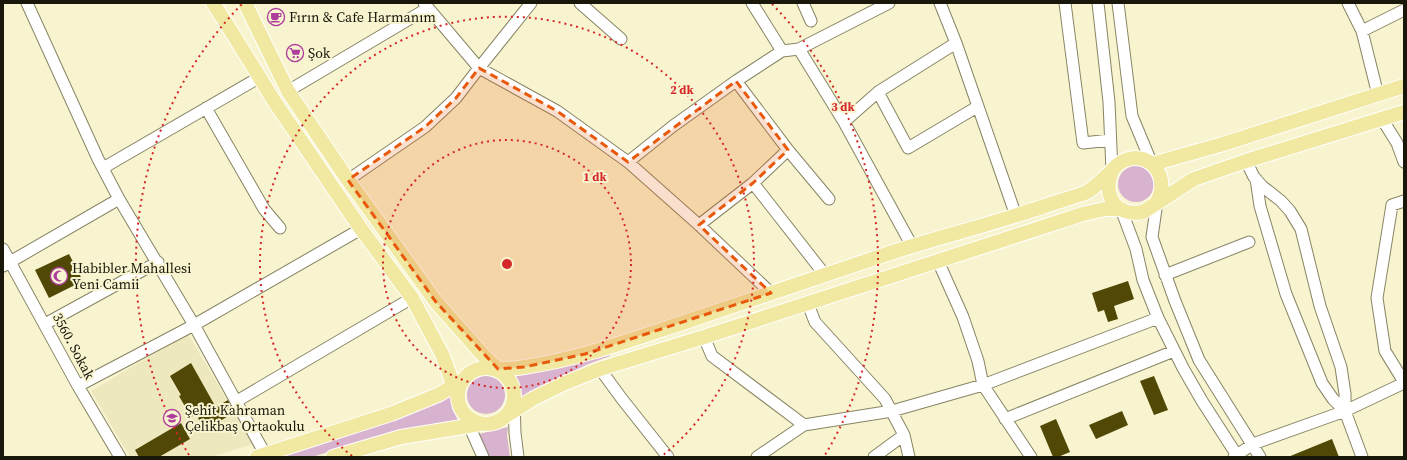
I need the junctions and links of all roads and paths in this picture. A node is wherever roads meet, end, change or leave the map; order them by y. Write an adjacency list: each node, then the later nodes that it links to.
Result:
1 (27, 3): 40 (street)
2 (213, 3): 23 (main road)
3 (531, 3): 22 (street)
4 (580, 3): 18 (street)
5 (752, 3): 21 (street)
6 (803, 3): 16 (street)
7 (889, 3): 20 (street)
8 (940, 3): 19 (street)
9 (1065, 3): 34 (street)
10 (1098, 3): 34 (street)
11 (1118, 3): 39 (street)
12 (1348, 3): 17 (street)
13 (249, 4): 26 (main road)
14 (426, 6): 22 (street); 26 (street)
15 (1404, 10): 17 (street)
16 (811, 21)
17 (1362, 31): 28 (street)
18 (621, 38)
19 (956, 43): 27 (street); 29 (street)
20 (799, 49): 21 (street); 33 (street)
21 (782, 51): 24 (street)
22 (479, 68): 37 (street); 43 (street)
23 (260, 77): 30 (street); 53 (main road)
24 (736, 81): 35 (street); 37 (street)
25 (1404, 86): 28 (main road)
26 (288, 91): 43 (main road)
27 (878, 92): 29 (street); 33 (street)
28 (1378, 95): 39 (main road)
29 (977, 107): 50 (street)
30 (206, 108): 40 (street); 52 (street)
31 (1404, 112): 32 (main road)
32 (1382, 118): 36 (main road); 38 (street)
33 (844, 122): 55 (street)
34 (1110, 140): 41 (street)
35 (788, 150): 44 (street); 46 (street)
36 (1246, 161): 42 (street); 48 (main road)
37 (628, 162): 51 (street)
38 (1404, 162)
39 (1152, 164): 41 (main road); 48 (main road)
40 (103, 168): 45 (street)
41 (1112, 171): 49 (main road); 50 (main road)
42 (1256, 179): 79 (street); 79 (street)
43 (348, 180): 71 (main road)
44 (753, 183): 51 (street); 60 (street)
45 (119, 199): 58 (street); 59 (street)
46 (829, 200)
47 (1404, 200): 72 (street)
48 (1157, 202): 49 (main road); 61 (street)
49 (1121, 210): 57 (main road); 65 (street)
50 (1016, 216): 55 (main road)
51 (699, 225): 62 (street)
52 (280, 228)
53 (361, 229): 63 (main road); 67 (street)
54 (1249, 242): 61 (street)
55 (912, 246): 60 (main road)
56 (3, 249): 59 (street, 3560. Sokak)
57 (938, 261): 64 (main road); 73 (street)
58 (158, 262): 66 (street); 67 (street)
59 (7, 264): 66 (street, 3560. Sokak)
60 (825, 275): 62 (main road)
61 (1165, 275): 84 (street)
62 (771, 293): 71 (main road)
63 (412, 298): 75 (main road); 76 (street)
64 (808, 304): 68 (main road); 78 (street)
65 (1158, 318): 69 (street); 73 (street)
66 (44, 324): 74 (street, 3560. Sokak)
67 (194, 325): 74 (street); 76 (street)
68 (704, 337): 70 (main road); 82 (street)
69 (1174, 351): 80 (street); 86 (street)
70 (600, 369): 77 (main road); 91 (street)
71 (499, 371): 75 (main road); 77 (main road)
72 (1404, 382): 79 (street)
73 (983, 385): 78 (street); 80 (street)
74 (78, 386): 87 (street, 3560. Sokak)
75 (458, 388): 81 (main road); 85 (main road)
76 (237, 401): 85 (street)
77 (512, 408): 81 (main road); 90 (street)
78 (892, 411): 82 (street); 83 (street)
79 (1345, 411): 84 (street); 97 (street)
80 (1005, 419): 95 (street)
81 (471, 421): 88 (main road); 89 (street)
82 (804, 425): 92 (street)
83 (904, 435): 93 (street); 94 (street)
84 (1253, 444): 86 (street); 96 (street)
85 (261, 456)
86 (1235, 456)
87 (120, 457)
88 (333, 457)
89 (483, 457)
90 (518, 457)
91 (668, 457)
92 (758, 457)
93 (874, 457)
94 (909, 457)
95 (1031, 457)
96 (1260, 457)
97 (1362, 457)

